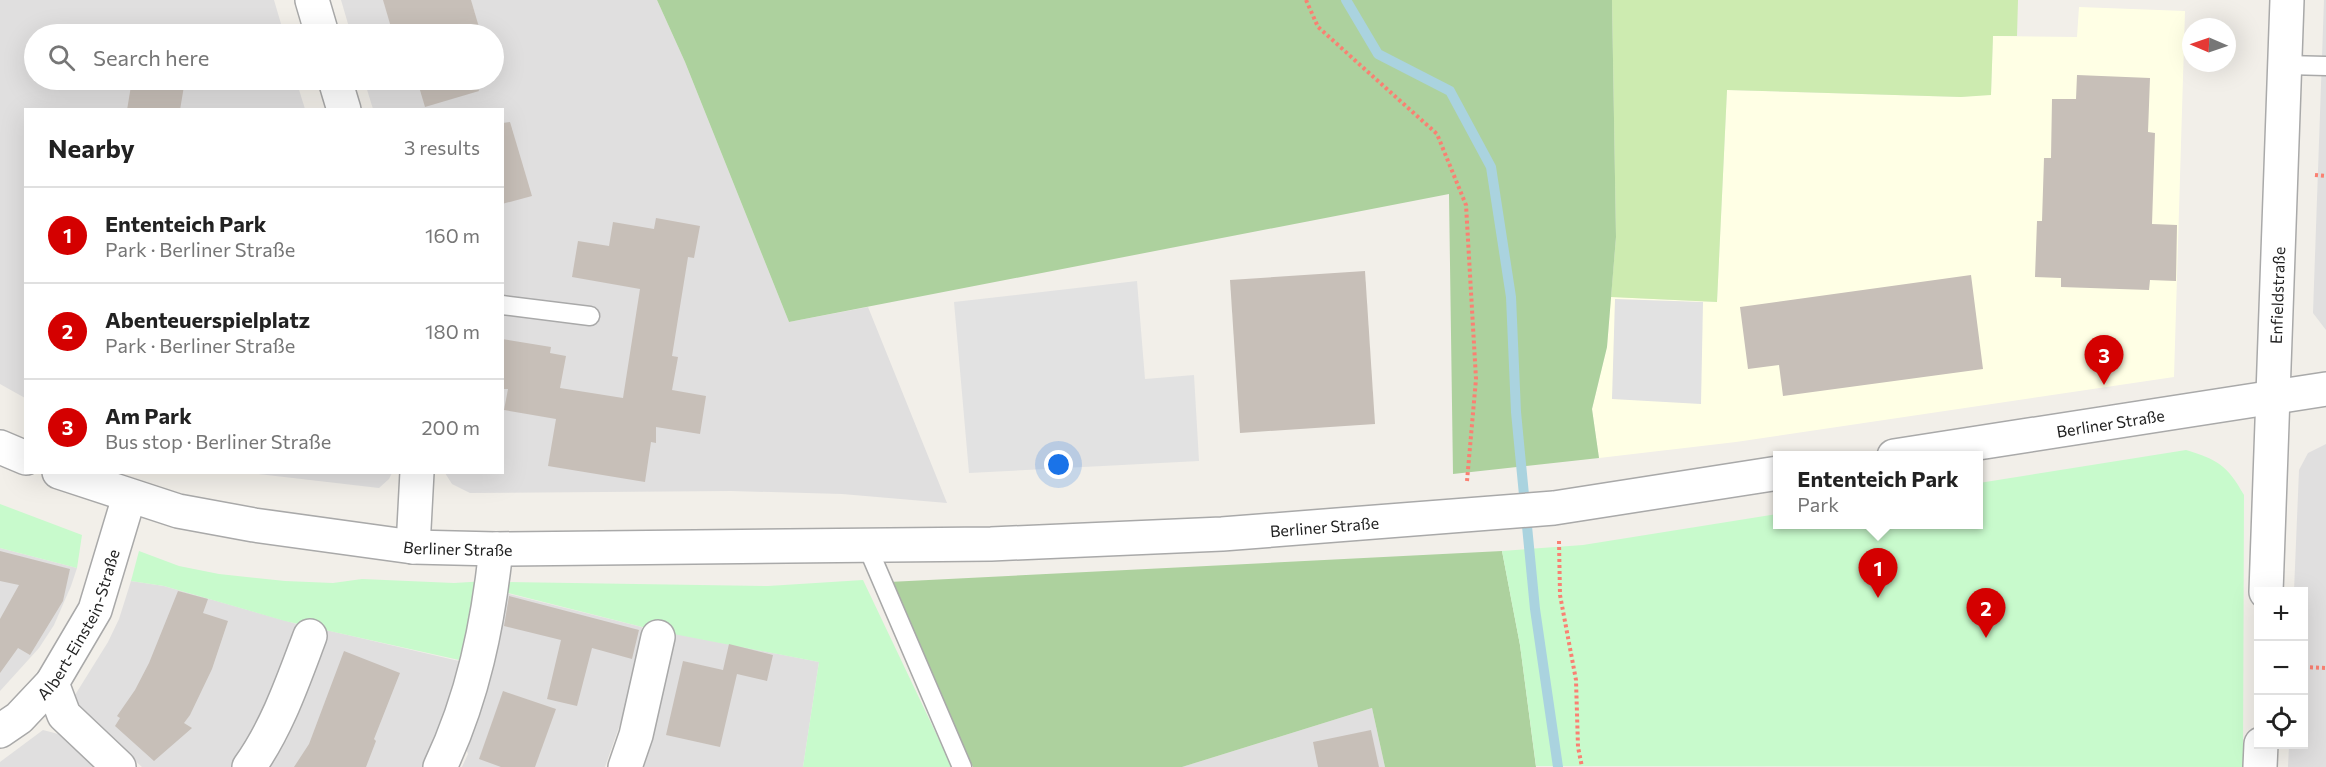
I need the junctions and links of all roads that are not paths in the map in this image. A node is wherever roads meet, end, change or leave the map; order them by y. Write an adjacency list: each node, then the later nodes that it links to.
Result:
1 (312, 0): 3 (street)
2 (2287, 0): 4 (street, Enfieldstraße)
3 (319, 24)
4 (2285, 65): 5 (lane); 11 (street, Enfieldstraße)
5 (2326, 66)
6 (338, 90): 7 (street)
7 (343, 108)
8 (504, 305): 9 (lane)
9 (590, 316)
10 (2326, 389): 11 (street, Berliner Straße)
11 (2274, 396): 13 (street, Berliner Straße); 22 (street, Enfieldstraße)
12 (0, 447): 14 (street)
13 (1927, 451)
14 (24, 457)
15 (65, 474): 18 (street, Berliner Straße)
16 (417, 474): 20 (street)
17 (1773, 474): 19 (street, Berliner Straße)
18 (129, 496): 20 (street, Berliner Straße); 25 (street, Albert-Einstein-Straße)
19 (867, 546): 21 (street, Berliner Straße); 32 (lane)
20 (413, 547): 21 (street, Berliner Straße)
21 (496, 549): 30 (street)
22 (2266, 587)
23 (310, 636): 29 (street)
24 (658, 637): 31 (street)
25 (52, 683): 26 (street, Albert-Einstein-Straße); 28 (street)
26 (0, 731)
27 (2261, 749): 33 (street)
28 (119, 767)
29 (249, 767)
30 (440, 767)
31 (625, 767)
32 (962, 767)
33 (2260, 767)

